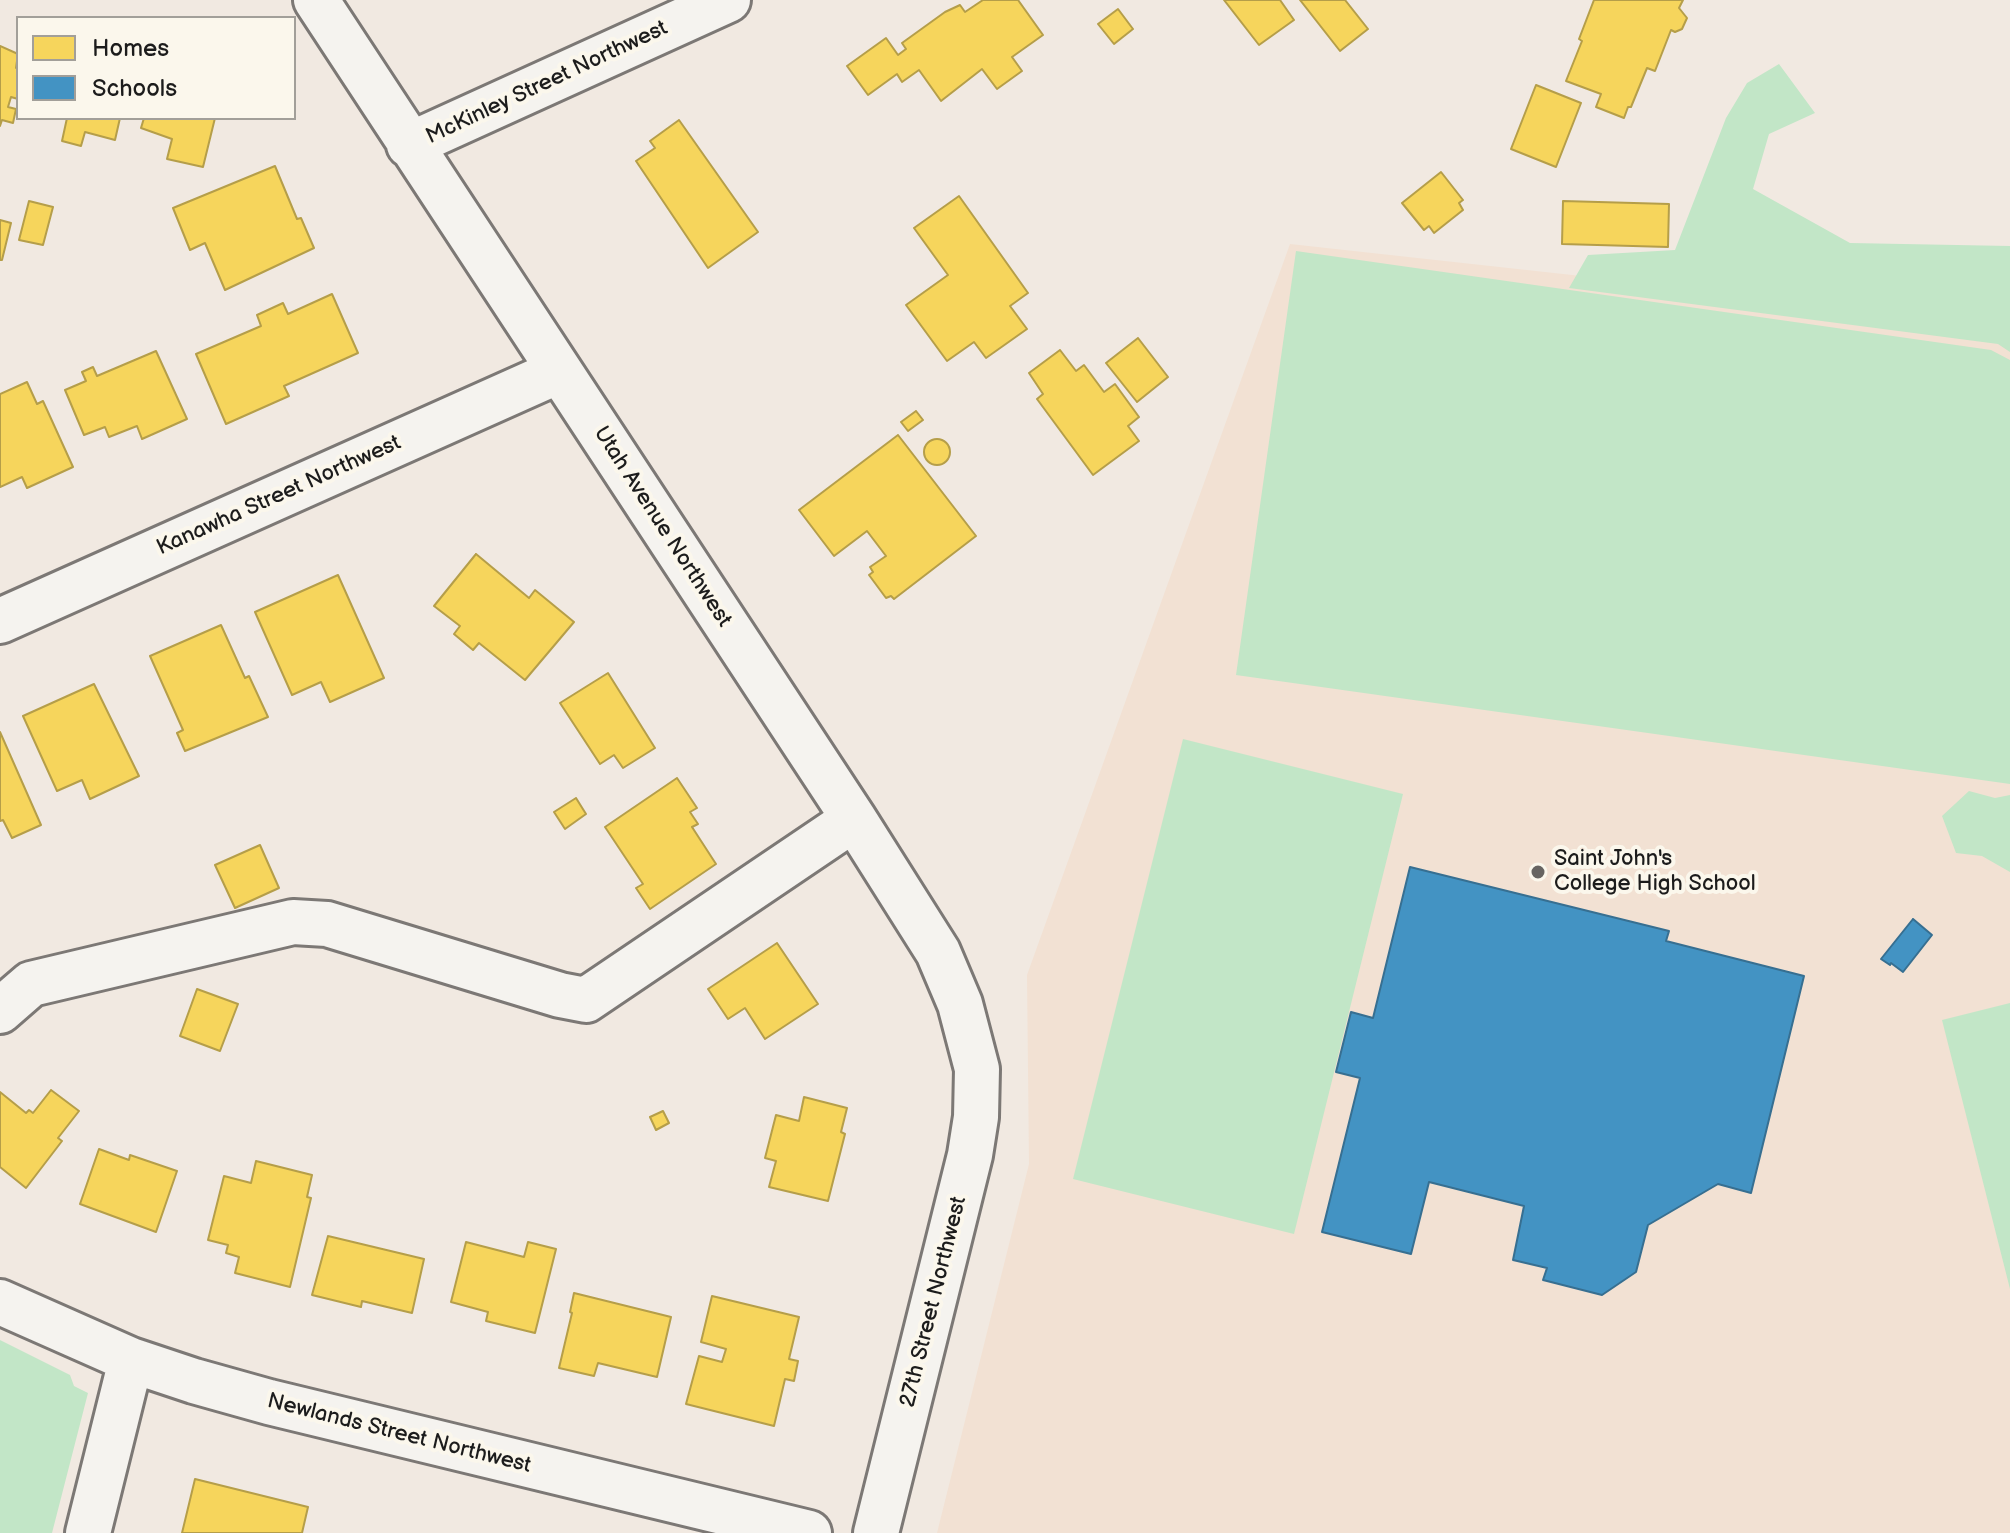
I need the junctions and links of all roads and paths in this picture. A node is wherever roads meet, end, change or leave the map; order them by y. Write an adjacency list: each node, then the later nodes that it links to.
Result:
1 (316, 0): 3 (street, Utah Avenue Northwest)
2 (728, 0): 3 (street, McKinley Street Northwest)
3 (409, 145): 4 (street, Utah Avenue Northwest)
4 (559, 371): 5 (street, Kanawha Street Northwest); 6 (street, Utah Avenue Northwest)
5 (0, 621)
6 (854, 819): 7 (street); 8 (street, Utah Avenue Northwest)
7 (0, 1011)
8 (977, 1069): 13 (street, 27th Street Northwest)
9 (0, 1302): 10 (street, Newlands Street Northwest)
10 (131, 1360): 11 (street); 12 (street, Newlands Street Northwest)
11 (88, 1533)
12 (809, 1533)
13 (876, 1533)

